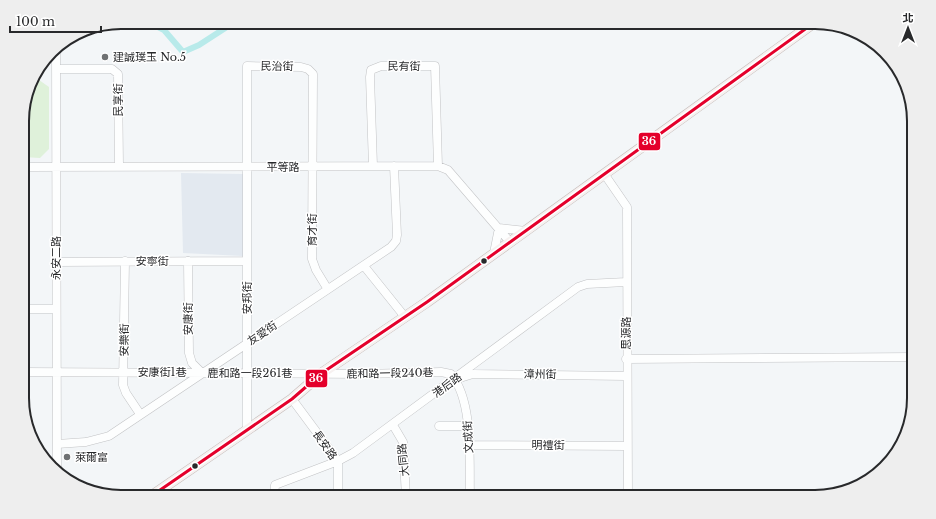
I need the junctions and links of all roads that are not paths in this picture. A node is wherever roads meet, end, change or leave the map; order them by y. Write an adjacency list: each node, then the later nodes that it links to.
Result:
1 (806, 29): 12 (main road)
2 (56, 56): 3 (street, 永安二路)
3 (56, 69): 8 (street, 永安二路); 9 (street, 民享街)
4 (373, 166): 5 (street, 平等路); 6 (street, 民有街); 11 (street, 平等路)
5 (394, 166): 6 (street, 平等路); 21 (street, 友愛街)
6 (438, 166): 13 (street)
7 (29, 167): 8 (street, 平等路)
8 (56, 167): 9 (street, 平等路); 19 (street, 永安二路)
9 (119, 167): 10 (street, 平等路)
10 (248, 167): 11 (street, 平等路); 11 (street, 民治街); 18 (street, 安邦街)
11 (312, 167): 23 (street, 育才街)
12 (605, 175): 14 (main road); 22 (street, 思源路)
13 (499, 228): 14 (street); 15 (street); 16 (street)
14 (526, 230): 15 (main road)
15 (510, 242): 16 (main road)
16 (494, 253): 26 (main road)
17 (188, 261): 18 (street, 安寧街); 20 (street, 安寧街); 33 (street, 安康街)
18 (247, 261): 27 (street, 安邦街)
19 (56, 262): 20 (street, 安寧街); 25 (street, 永安二路)
20 (125, 262): 32 (street, 安樂街)
21 (364, 266): 23 (street, 友愛街); 26 (street)
22 (626, 282): 29 (street, 思源路); 37 (street, 港后路)
23 (328, 288): 27 (street, 友愛街)
24 (29, 309): 25 (street)
25 (56, 309): 30 (street, 永安二路)
26 (405, 317): 35 (main road)
27 (247, 344): 33 (street, 友愛街); 34 (street, 安邦街)
28 (907, 357): 29 (street)
29 (626, 359): 36 (street, 思源路)
30 (57, 371): 31 (street, 安康街1巷); 32 (street, 安康街1巷); 44 (street, 永安二路)
31 (29, 372)
32 (123, 372): 33 (street, 安康街1巷); 39 (street, 安樂街)
33 (201, 372): 34 (street, 鹿和路一段261巷); 39 (street, 友愛街)
34 (247, 373): 35 (street, 鹿和路一段261巷); 43 (street, 安邦街)
35 (322, 373): 37 (street, 鹿和路一段240巷); 38 (main road)
36 (626, 376): 37 (street, 漳州街); 46 (street, 思源路)
37 (455, 379): 40 (street, 港后路); 42 (street, 文成街)
38 (292, 399): 43 (main road); 47 (street, 長安路)
39 (140, 414): 44 (street, 友愛街)
40 (393, 425): 47 (street, 港后路); 52 (street, 大同路)
41 (440, 426): 42 (street)
42 (467, 426): 45 (street, 文成街)
43 (247, 429): 49 (main road)
44 (57, 444): 48 (street, 永安二路)
45 (468, 444): 46 (street, 明禮街); 53 (street, 文成街)
46 (627, 446): 54 (street, 思源路)
47 (338, 461): 50 (street, 港后路); 51 (street, 長安路)
48 (57, 464)
49 (160, 490)
50 (275, 490)
51 (338, 490)
52 (406, 490)
53 (470, 490)
54 (628, 490)

